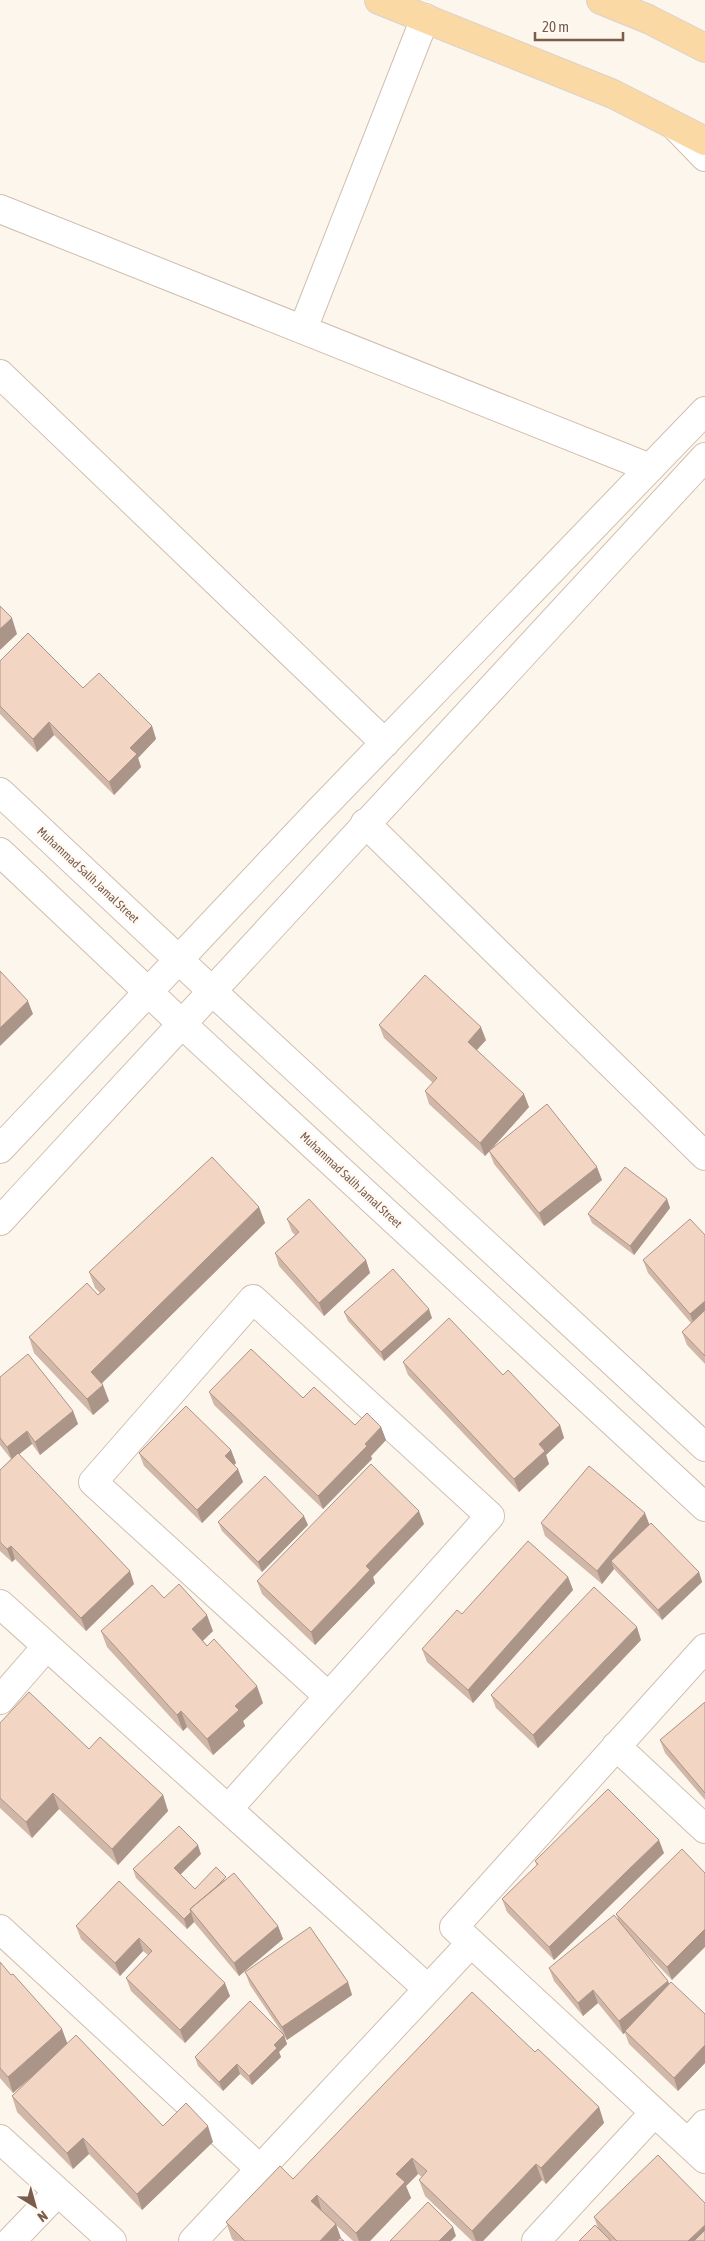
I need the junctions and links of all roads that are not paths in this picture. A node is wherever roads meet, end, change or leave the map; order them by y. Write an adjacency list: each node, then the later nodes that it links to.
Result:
1 (380, 0): 3 (main road)
2 (601, 0): 4 (main road)
3 (425, 18): 5 (main road); 9 (street)
4 (705, 48)
5 (675, 126): 6 (main road); 7 (street)
6 (705, 140)
7 (705, 157)
8 (0, 209): 9 (street)
9 (303, 330): 13 (street)
10 (0, 374): 14 (street)
11 (705, 411): 13 (street)
12 (705, 457): 16 (street)
13 (650, 468): 14 (street)
14 (385, 743): 18 (street)
15 (0, 792): 18 (street, Muhammad Salih Jamal Street)
16 (365, 824): 19 (street); 23 (street)
17 (0, 852): 20 (street, Muhammad Salih Jamal Street)
18 (178, 959): 19 (street, Muhammad Salih Jamal Street); 20 (street)
19 (212, 991): 21 (street); 25 (street, Muhammad Salih Jamal Street)
20 (148, 992): 21 (street, Muhammad Salih Jamal Street); 22 (street)
21 (182, 1024): 24 (street); 26 (street, Muhammad Salih Jamal Street)
22 (0, 1149)
23 (705, 1156)
24 (0, 1221)
25 (705, 1446)
26 (705, 1507)
27 (0, 1604): 28 (street)
28 (47, 1646): 31 (street); 33 (street)
29 (705, 1648): 32 (street)
30 (328, 1696): 30 (street); 33 (street)
31 (0, 1700)
32 (616, 1746): 34 (street); 36 (street)
33 (228, 1809): 37 (street)
34 (705, 1829)
35 (0, 1929): 41 (street)
36 (470, 1944): 37 (street); 38 (street)
37 (428, 1989): 41 (street)
38 (654, 2113): 40 (street); 46 (street)
39 (0, 2139): 42 (street)
40 (699, 2142)
41 (260, 2169): 45 (street)
42 (58, 2192): 43 (street); 44 (street)
43 (11, 2241)
44 (112, 2241)
45 (193, 2241)
46 (536, 2241)

